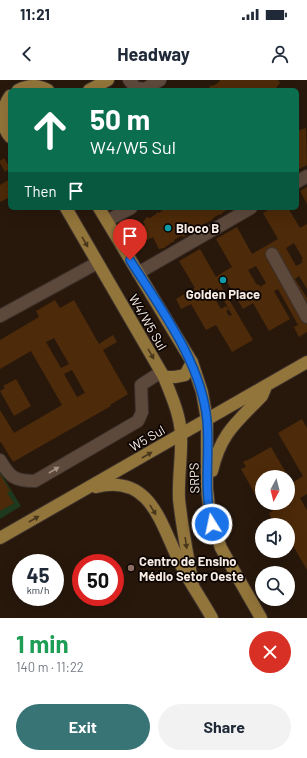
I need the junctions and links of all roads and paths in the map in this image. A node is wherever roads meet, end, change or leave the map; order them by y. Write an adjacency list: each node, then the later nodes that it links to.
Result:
1 (108, 80): 6 (main road)
2 (129, 80): 7 (lane)
3 (160, 80): 8 (lane)
4 (25, 85): 5 (main road)
5 (43, 88)
6 (93, 88)
7 (136, 88)
8 (147, 88)
9 (5, 98): 10 (main road)
10 (1, 124): 11 (main road)
11 (8, 134)
12 (67, 210): 18 (main road, W4/W5 Sul, one-way to 18)
13 (100, 210): 16 (main road, W4/W5 Sul)
14 (127, 210): 16 (lane)
15 (248, 210): 19 (lane)
16 (107, 220): 19 (main road, W4/W5 Sul)
17 (272, 254): 21 (lane)
18 (97, 263): 20 (lane); 24 (main road, W4/W5 Sul, one-way to 24)
19 (138, 273): 22 (main road, W4/W5 Sul)
20 (0, 316)
21 (307, 317)
22 (192, 362): 24 (main road); 26 (main road, W4/W5 Sul)
23 (307, 362): 25 (main road, W5 Sul)
24 (163, 374): 27 (main road, W4/W5 Sul); 28 (lane, one-way to 24)
25 (268, 385): 26 (main road, W5 Sul); 29 (main road)
26 (207, 420): 27 (main road, W5 Sul); 29 (main road, SRPS)
27 (181, 435): 30 (main road, W5 Sul, one-way to 27); 32 (main road, SRPS, one-way to 32)
28 (0, 460)
29 (207, 489): 34 (main road, SRPS)
30 (84, 491): 31 (main road, W5 Sul, one-way to 30); 32 (main road, one-way to 32)
31 (0, 538)
32 (193, 586): 33 (main road, SRPS)
33 (212, 618)
34 (261, 618)

